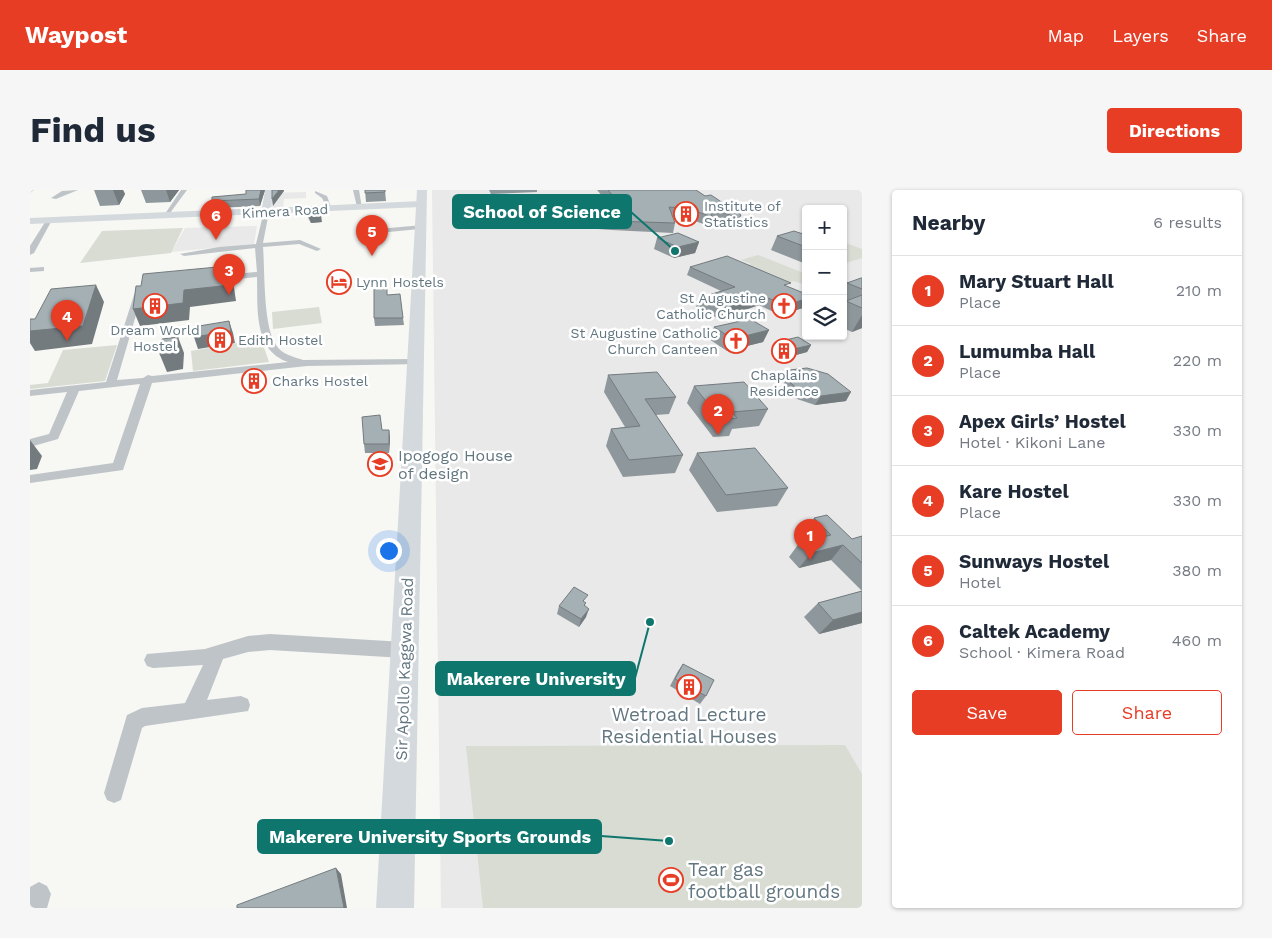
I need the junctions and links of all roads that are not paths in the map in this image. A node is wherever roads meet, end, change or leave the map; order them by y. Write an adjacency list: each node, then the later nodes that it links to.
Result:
1 (75, 190): 6 (street)
2 (184, 190): 11 (street)
3 (269, 190): 10 (street)
4 (356, 190): 7 (street)
5 (317, 192): 9 (street)
6 (54, 198)
7 (360, 207): 8 (street, Kimera Road); 9 (street, Kimera Road)
8 (421, 207): 14 (street); 24 (main road, Sir Apollo Kaggwa Road)
9 (330, 209): 10 (street, Kimera Road)
10 (266, 212): 11 (street, Kimera Road); 15 (street)
11 (165, 216): 12 (street, Kimera Road)
12 (49, 220): 13 (street, Kimera Road); 17 (street)
13 (30, 221)
14 (367, 232)
15 (259, 245): 16 (street); 18 (street); 21 (street)
16 (318, 249)
17 (30, 253)
18 (184, 254)
19 (41, 269): 20 (street)
20 (30, 270)
21 (260, 274): 22 (street); 25 (street)
22 (205, 280)
23 (150, 286): 27 (street)
24 (417, 362): 25 (street); 32 (main road, Sir Apollo Kaggwa Road)
25 (307, 363): 26 (street)
26 (148, 378): 27 (street); 31 (street)
27 (111, 382): 28 (street)
28 (75, 387): 29 (street); 30 (street)
29 (30, 393)
30 (30, 444)
31 (30, 480)
32 (404, 650): 33 (street); 38 (main road, Sir Apollo Kaggwa Road)
33 (216, 655): 34 (street); 36 (street)
34 (153, 660)
35 (241, 705): 36 (street)
36 (191, 711): 37 (street)
37 (114, 793)
38 (395, 908)

